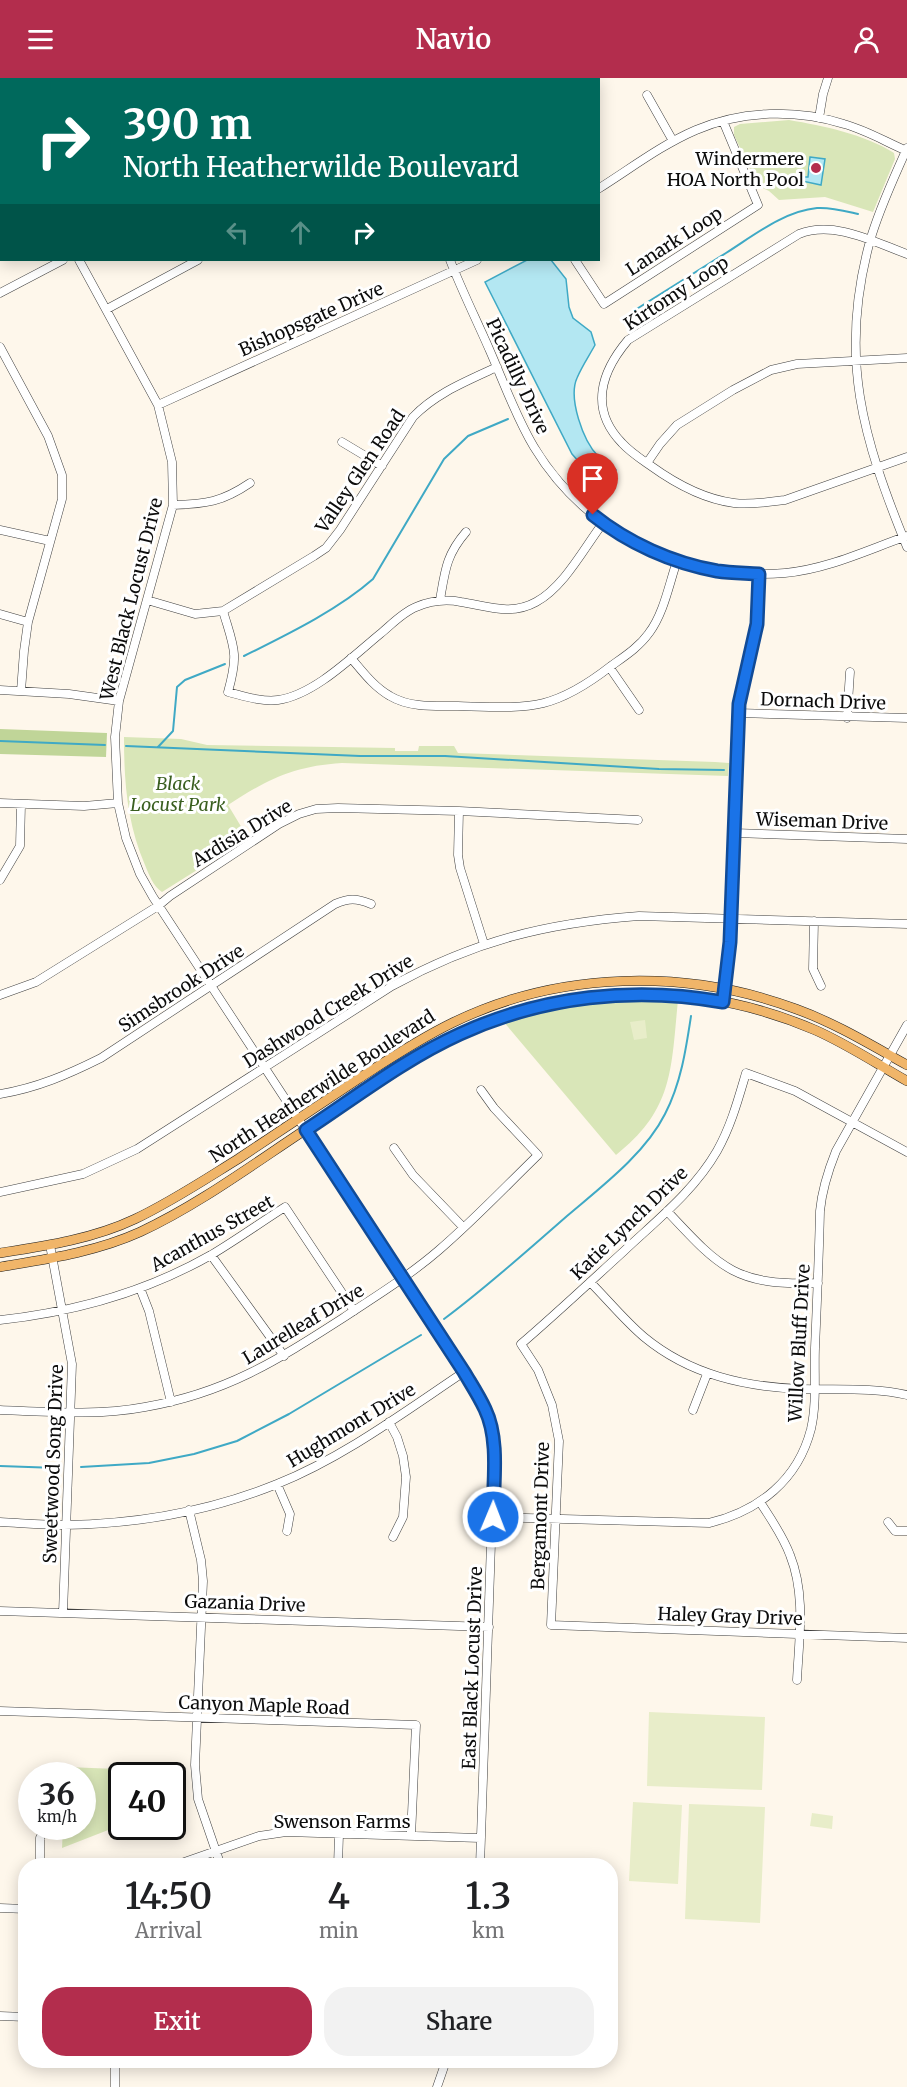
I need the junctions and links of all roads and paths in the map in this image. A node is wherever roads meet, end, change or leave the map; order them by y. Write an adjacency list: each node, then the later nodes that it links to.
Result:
1 (828, 78): 3 (street)
2 (646, 95): 5 (street)
3 (819, 118): 4 (street); 6 (street)
4 (723, 121): 5 (street); 15 (street, Lanark Loop)
5 (673, 141): 7 (street)
6 (907, 150): 8 (street)
7 (600, 188)
8 (870, 241): 9 (street, Kirtomy Loop); 21 (street); 26 (street, Kirtomy Loop)
9 (907, 254)
10 (61, 261): 17 (street)
11 (80, 261): 18 (street, West Black Locust Drive)
12 (196, 261): 18 (street)
13 (450, 261): 16 (street, Picadilly Drive)
14 (475, 261): 16 (street, Bishopsgate Drive)
15 (576, 261)
16 (454, 271): 22 (street, Picadilly Drive); 23 (street, Bishopsgate Drive)
17 (0, 293)
18 (107, 309): 23 (street, West Black Locust Drive)
19 (0, 347): 35 (street)
20 (907, 358): 21 (street)
21 (855, 361): 26 (street); 28 (street)
22 (497, 367): 27 (street, Valley Glen Road); 31 (street, Picadilly Drive)
23 (158, 405): 30 (street, West Black Locust Drive)
24 (342, 442): 27 (street)
25 (907, 457): 28 (street, Kirtomy Loop)
26 (647, 463): 28 (street, Kirtomy Loop)
27 (382, 466): 41 (street, Valley Glen Road)
28 (878, 466): 34 (street)
29 (250, 483): 30 (street)
30 (173, 505): 39 (street, West Black Locust Drive)
31 (603, 523): 37 (street, Picadilly Drive); 40 (street)
32 (0, 530): 35 (street)
33 (466, 532): 40 (street)
34 (905, 536): 36 (street); 38 (street, Picadilly Drive)
35 (50, 541): 43 (street)
36 (907, 547)
37 (677, 561): 38 (street, Picadilly Drive); 45 (street)
38 (759, 574): 51 (street)
39 (147, 600): 41 (street, Valley Glen Road); 49 (street, West Black Locust Drive)
40 (440, 600): 44 (street)
41 (223, 611): 44 (street)
42 (0, 614): 43 (street)
43 (28, 622): 48 (street)
44 (351, 658): 45 (street)
45 (610, 668): 50 (street)
46 (850, 672): 52 (street)
47 (0, 690): 48 (street)
48 (21, 691): 49 (street)
49 (119, 701): 55 (street, West Black Locust Drive)
50 (639, 710)
51 (738, 713): 52 (street, Dornach Drive); 59 (street)
52 (847, 718): 53 (street, Dornach Drive)
53 (907, 718)
54 (0, 802): 56 (street)
55 (118, 803): 56 (street); 63 (street, West Black Locust Drive)
56 (21, 804): 61 (street)
57 (459, 811): 58 (street, Ardisia Drive); 63 (street, Ardisia Drive); 67 (street)
58 (638, 820)
59 (735, 832): 60 (street, Wiseman Drive); 64 (street)
60 (907, 839)
61 (0, 880)
62 (370, 904): 69 (street, Simsbrook Drive)
63 (158, 906): 69 (street, West Black Locust Drive); 71 (street, Ardisia Drive)
64 (732, 918): 65 (street, Dashwood Creek Drive); 67 (street, Dashwood Creek Drive); 70 (street)
65 (814, 921): 66 (street, Dashwood Creek Drive); 68 (street)
66 (907, 924)
67 (484, 944): 77 (street, Dashwood Creek Drive)
68 (821, 986)
69 (210, 987): 77 (street, West Black Locust Drive); 80 (street, Simsbrook Drive)
70 (726, 989): 72 (street); 74 (main road, North Heatherwilde Boulevard); 81 (main road, North Heatherwilde Boulevard)
71 (0, 995)
72 (723, 1002): 76 (main road, North Heatherwilde Boulevard); 83 (main road, North Heatherwilde Boulevard)
73 (907, 1025): 74 (street, Willow Bluff Drive)
74 (889, 1055): 75 (main road, North Heatherwilde Boulevard); 76 (street, Willow Bluff Drive)
75 (907, 1065)
76 (883, 1067): 78 (main road, North Heatherwilde Boulevard); 82 (street, Willow Bluff Drive)
77 (265, 1068): 81 (street, West Black Locust Drive); 86 (street, Dashwood Creek Drive)
78 (907, 1081)
79 (482, 1090): 88 (street, Laurelleaf Drive)
80 (0, 1094)
81 (298, 1119): 83 (street, West Black Locust Drive); 89 (main road, North Heatherwilde Boulevard)
82 (853, 1122): 85 (street); 87 (street, Katie Lynch Drive); 96 (street, Willow Bluff Drive)
83 (306, 1130): 92 (main road, North Heatherwilde Boulevard); 94 (street, East Black Locust Drive)
84 (394, 1148): 88 (street)
85 (907, 1152)
86 (0, 1192)
87 (668, 1211): 95 (street, Katie Lynch Drive); 96 (street)
88 (463, 1227): 94 (street, Laurelleaf Drive)
89 (50, 1245): 90 (main road, North Heatherwilde Boulevard); 92 (street, Sweetwood Song Drive)
90 (0, 1253)
91 (211, 1255): 97 (street, Acanthus Street); 99 (street, Acanthus Street); 102 (street)
92 (52, 1258): 93 (main road, North Heatherwilde Boulevard); 98 (street, Sweetwood Song Drive)
93 (0, 1267)
94 (403, 1279): 99 (street, Laurelleaf Drive); 103 (street, East Black Locust Drive)
95 (590, 1282): 101 (street, Katie Lynch Drive); 104 (street)
96 (818, 1283): 105 (street, Willow Bluff Drive)
97 (140, 1288): 98 (street, Acanthus Street); 107 (street)
98 (63, 1310): 100 (street, Acanthus Street); 110 (street, Sweetwood Song Drive)
99 (354, 1311): 102 (street, Laurelleaf Drive)
100 (0, 1320)
101 (521, 1344): 116 (street, Bergamont Drive)
102 (284, 1356): 107 (street, Laurelleaf Drive)
103 (464, 1372): 111 (street, Hughmont Drive); 115 (street, East Black Locust Drive)
104 (707, 1374): 105 (street); 109 (street)
105 (815, 1389): 106 (street); 113 (street, Willow Bluff Drive)
106 (907, 1395)
107 (171, 1402): 110 (street, Laurelleaf Drive)
108 (0, 1410): 110 (street, Laurelleaf Drive)
109 (693, 1410)
110 (70, 1413): 119 (street, Sweetwood Song Drive)
111 (389, 1422): 112 (street, Hughmont Drive); 122 (street)
112 (277, 1484): 114 (street, Hughmont Drive); 120 (street)
113 (760, 1502): 116 (street, Willow Bluff Drive); 128 (street)
114 (189, 1510): 119 (street, Hughmont Drive); 125 (street)
115 (493, 1517): 116 (street, Willow Bluff Drive); 127 (street, East Black Locust Drive)
116 (557, 1518): 126 (street, Bergamont Drive)
117 (0, 1522): 119 (street, Hughmont Drive)
118 (888, 1522): 121 (street)
119 (65, 1525): 124 (street, Sweetwood Song Drive)
120 (287, 1531)
121 (907, 1531)
122 (393, 1537)
123 (0, 1611): 124 (street, Gazania Drive)
124 (63, 1613): 125 (street, Gazania Drive)
125 (202, 1617): 127 (street, Gazania Drive); 132 (street)
126 (551, 1625): 128 (street, Haley Gray Drive)
127 (489, 1628): 135 (street, East Black Locust Drive)
128 (799, 1633): 129 (street, Haley Gray Drive); 130 (street)
129 (907, 1638)
130 (797, 1680)
131 (0, 1711): 132 (street, Canyon Maple Road)
132 (199, 1718): 134 (street, Canyon Maple Road); 137 (street)
133 (339, 1834): 134 (street, Swenson Farms); 137 (street, Swenson Farms); 141 (street)
134 (411, 1836): 135 (street, Swenson Farms)
135 (480, 1838): 142 (street, East Black Locust Drive)
136 (40, 1840): 138 (street)
137 (215, 1851): 139 (street, Swenson Farms); 140 (street)
138 (40, 1858)
139 (195, 1858)
140 (218, 1858)
141 (338, 1858)
142 (480, 1858)
143 (0, 1908): 144 (street)
144 (18, 1909)
145 (0, 2016): 146 (street)
146 (18, 2017)
147 (115, 2068): 149 (street)
148 (444, 2068): 150 (street)
149 (115, 2087)
150 (437, 2087)

